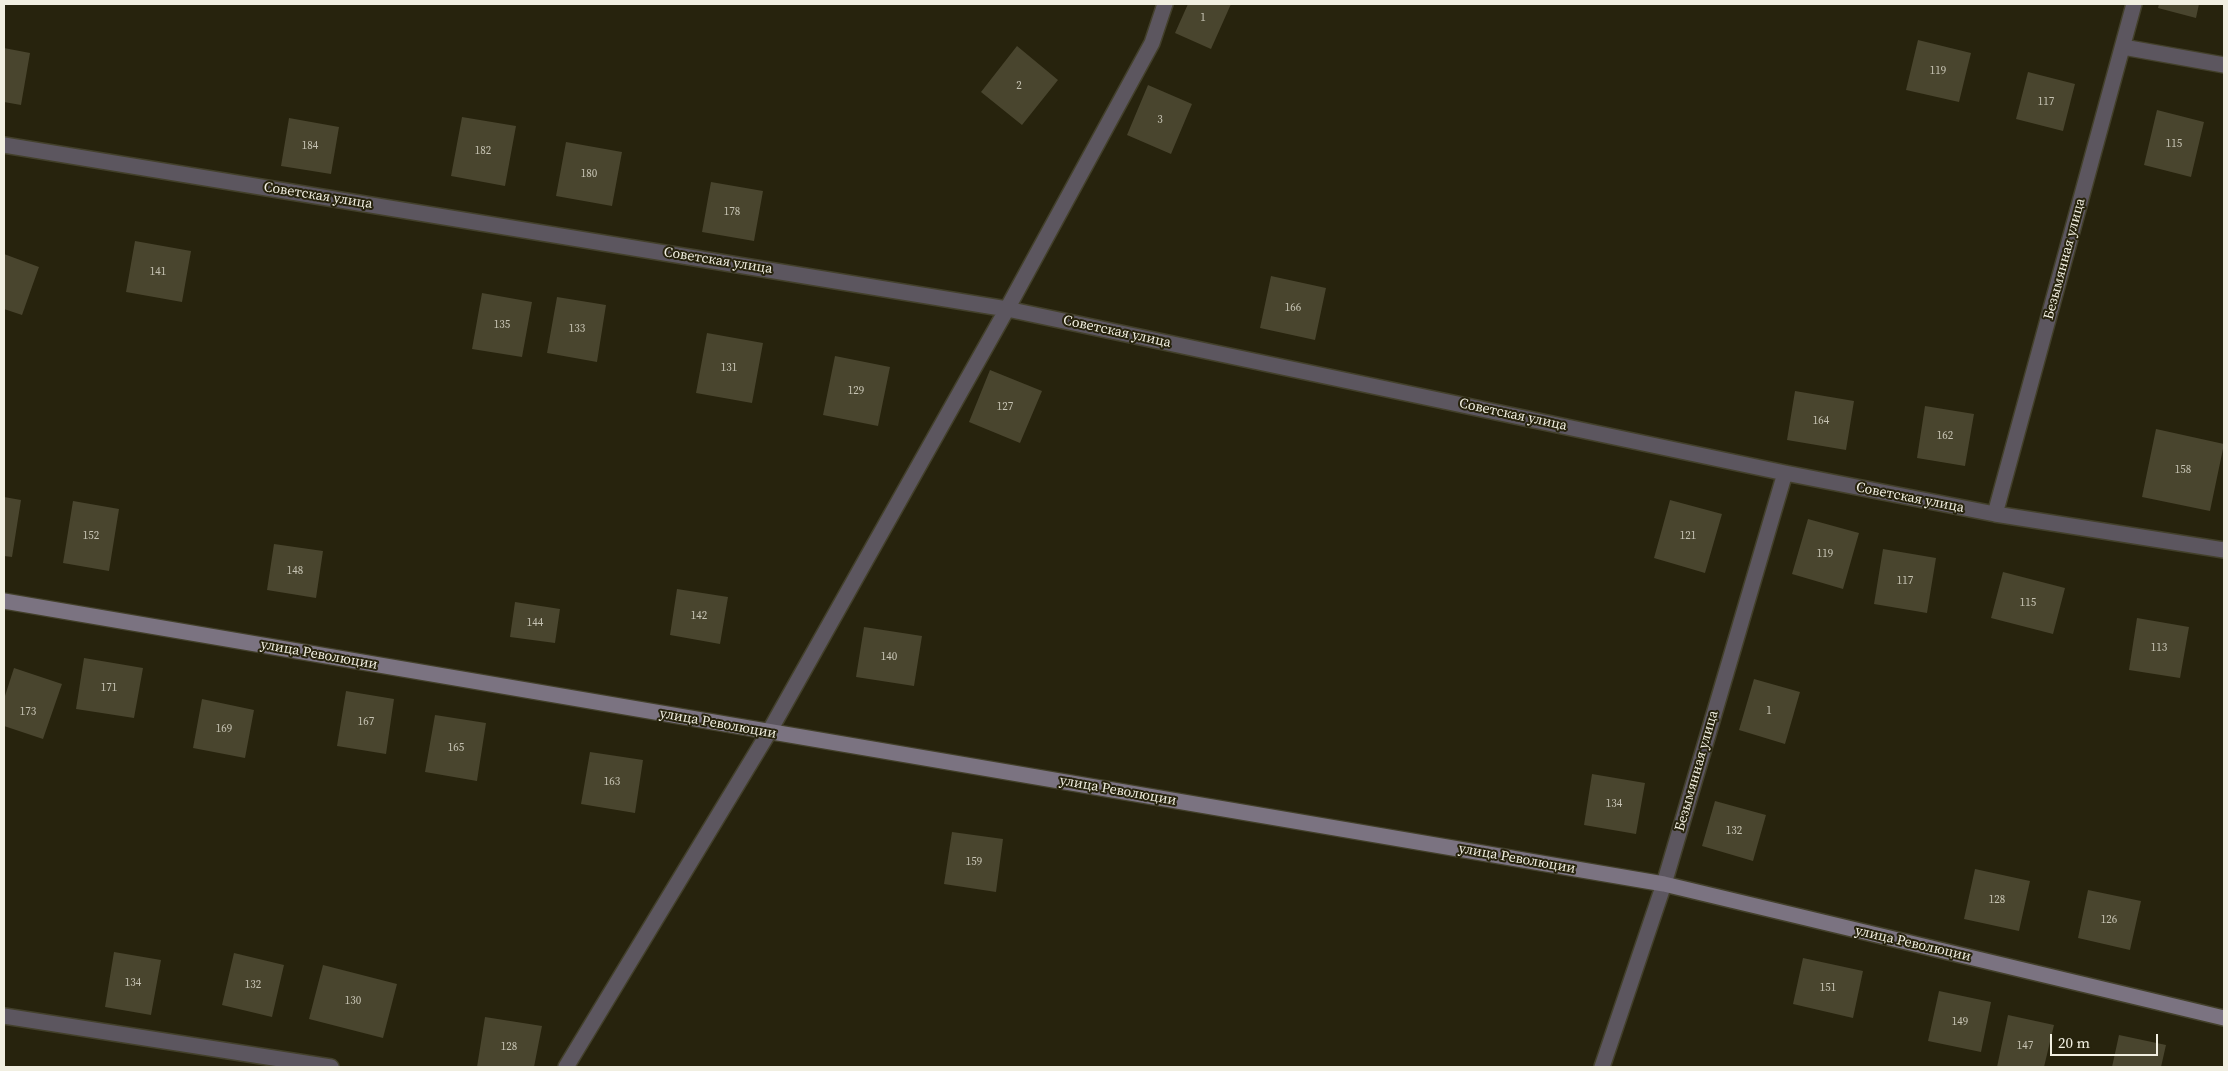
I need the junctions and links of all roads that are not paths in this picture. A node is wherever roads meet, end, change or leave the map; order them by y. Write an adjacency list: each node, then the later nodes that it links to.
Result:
1 (1164, 4): 6 (street)
2 (2134, 4): 3 (street, Безымянная улица)
3 (2123, 48): 4 (street); 8 (street, Безымянная улица)
4 (2224, 66)
5 (4, 144): 6 (street, Советская улица)
6 (1007, 309): 7 (street, Советская улица); 11 (street)
7 (1785, 473): 8 (street, Советская улица); 12 (street, Безымянная улица)
8 (1995, 514): 9 (street, Советская улица)
9 (2224, 550)
10 (4, 601): 11 (street, улица Революции)
11 (769, 732): 12 (street, улица Революции); 16 (street)
12 (1664, 884): 14 (street, улица Революции); 17 (street, Безымянная улица)
13 (4, 1016): 15 (street)
14 (2224, 1018)
15 (331, 1067)
16 (566, 1067)
17 (1602, 1067)

